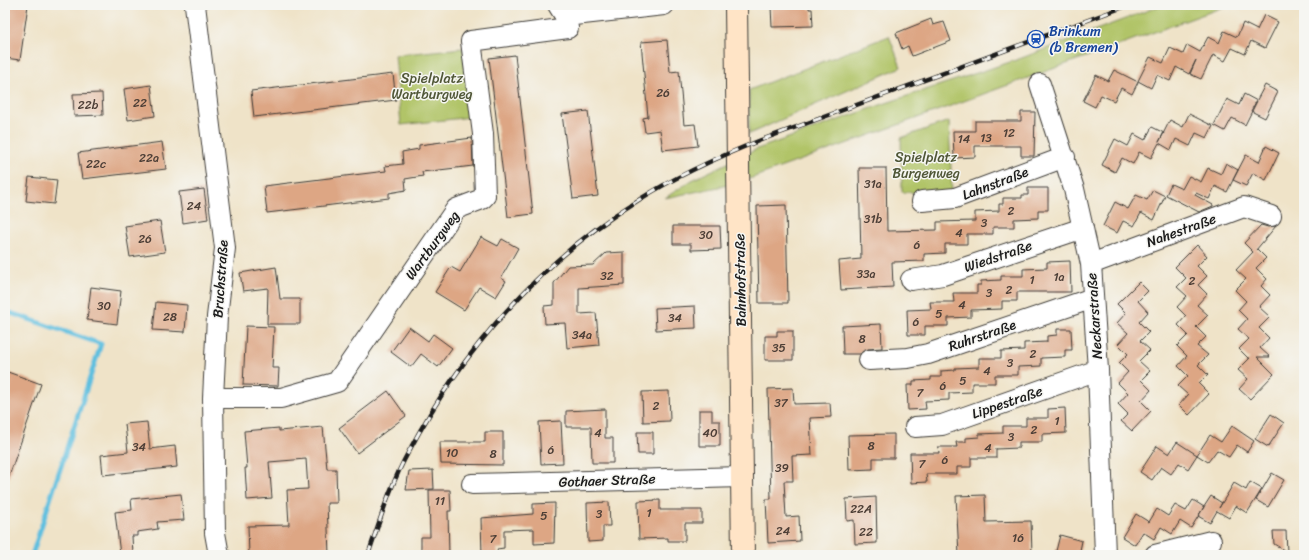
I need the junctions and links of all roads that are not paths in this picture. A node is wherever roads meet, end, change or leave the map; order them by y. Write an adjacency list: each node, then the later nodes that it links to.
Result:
1 (195, 5): 15 (street, Bruchstraße)
2 (664, 5): 4 (street)
3 (736, 5): 17 (street, Bahnhofstraße)
4 (562, 10): 15 (street, Wartburgweg)
5 (1040, 84): 6 (street, Neckarstraße)
6 (1065, 156): 7 (street, Lahnstraße); 9 (street, Neckarstraße)
7 (922, 201)
8 (1271, 216): 10 (street, Nahestraße)
9 (1083, 228): 10 (street, Neckarstraße); 11 (street, Wiedstraße)
10 (1091, 264): 12 (street, Neckarstraße)
11 (911, 280)
12 (1093, 298): 13 (street, Ruhrstraße); 14 (street, Neckarstraße)
13 (869, 360)
14 (1098, 370): 16 (street, Lippestraße); 22 (street, Neckarstraße)
15 (213, 398): 20 (street, Bruchstraße)
16 (915, 428)
17 (742, 477): 18 (street, Gothaer Straße); 21 (street, Bahnhofstraße)
18 (472, 484)
19 (1211, 541): 23 (street)
20 (219, 555)
21 (743, 555)
22 (1105, 555)
23 (1155, 555)

